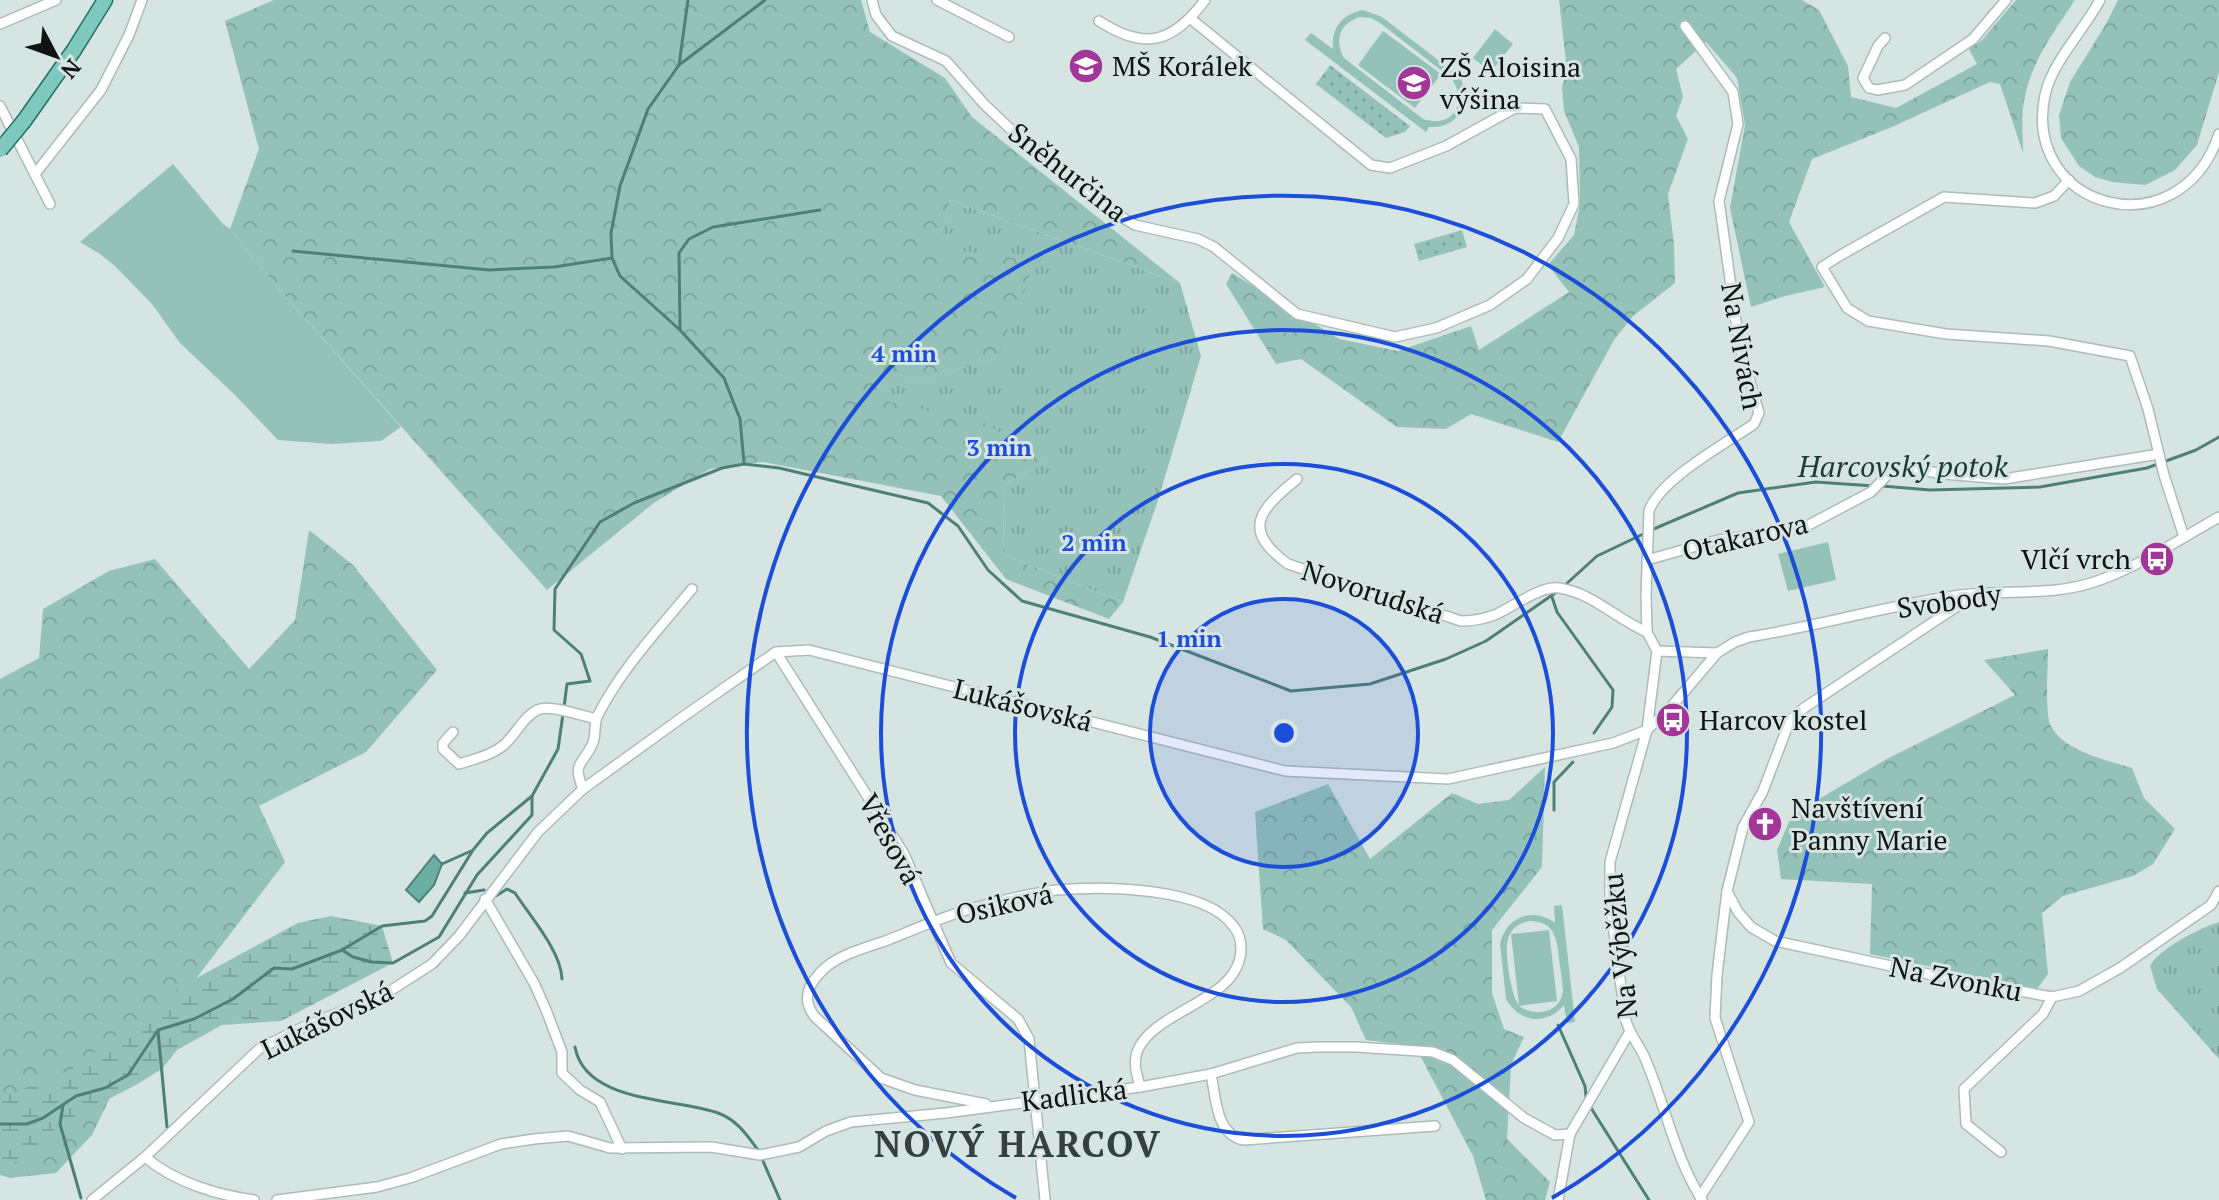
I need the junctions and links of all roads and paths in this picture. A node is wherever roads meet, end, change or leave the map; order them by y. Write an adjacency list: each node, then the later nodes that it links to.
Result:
1 (56, 0): 11 (street)
2 (105, 0): 17 (main road, bridge)
3 (142, 0): 18 (street)
4 (872, 0): 9 (street, Sněhurčina)
5 (937, 0): 13 (street)
6 (1205, 0): 9 (street)
7 (2006, 0): 14 (street)
8 (2100, 0): 19 (street)
9 (1191, 19): 10 (street)
10 (1099, 21)
11 (0, 24)
12 (1685, 26): 25 (street, Na Nivách)
13 (1009, 37)
14 (1885, 38)
15 (0, 106): 18 (street)
16 (2219, 134): 19 (street)
17 (0, 150)
18 (35, 174): 20 (street)
19 (2069, 180): 21 (street)
20 (50, 204)
21 (2159, 456): 24 (street); 25 (street, Otakarova)
22 (1297, 479): 28 (street, Novorudská)
23 (2219, 517): 24 (street, Svobody)
24 (2184, 537): 27 (street, Svobody)
25 (1647, 560): 28 (street, Na Nivách)
26 (692, 589): 32 (street)
27 (1970, 594): 31 (street, Svobody); 36 (street)
28 (1647, 632): 29 (street)
29 (1657, 651): 31 (street, Svobody); 33 (street)
30 (776, 652): 33 (street, Lukášovská); 35 (street, Lukášovská); 40 (street, Vřesová)
31 (1717, 653): 33 (street, Svobody)
32 (596, 719): 34 (street); 35 (street)
33 (1647, 730): 42 (street, Na Výběžku)
34 (453, 732)
35 (583, 789): 38 (street, Lukášovská)
36 (1727, 891): 41 (street, Na Zvonku); 52 (street)
37 (2219, 891): 39 (street)
38 (485, 899): 49 (street); 51 (street, Lukášovská)
39 (2215, 906): 41 (street)
40 (932, 922): 44 (street, Osiková); 45 (street, Vřesová); 46 (street, Osiková)
41 (2052, 997): 50 (street, Na Zvonku)
42 (1629, 1033): 48 (street); 52 (street, Na Výběžku)
43 (1211, 1074): 44 (street, Kadlická); 47 (street); 48 (street, Kadlická)
44 (1140, 1087): 45 (street, Kadlická)
45 (1035, 1101): 46 (street, Kadlická); 56 (street, Vřesová)
46 (993, 1106): 49 (street, Kadlická)
47 (1435, 1126)
48 (1570, 1134): 57 (street)
49 (622, 1149): 55 (street, Kadlická)
50 (2001, 1152)
51 (145, 1157): 53 (street, Lukášovská); 54 (street)
52 (1701, 1198)
53 (92, 1200)
54 (254, 1200)
55 (277, 1200)
56 (1045, 1200)
57 (1558, 1200)

